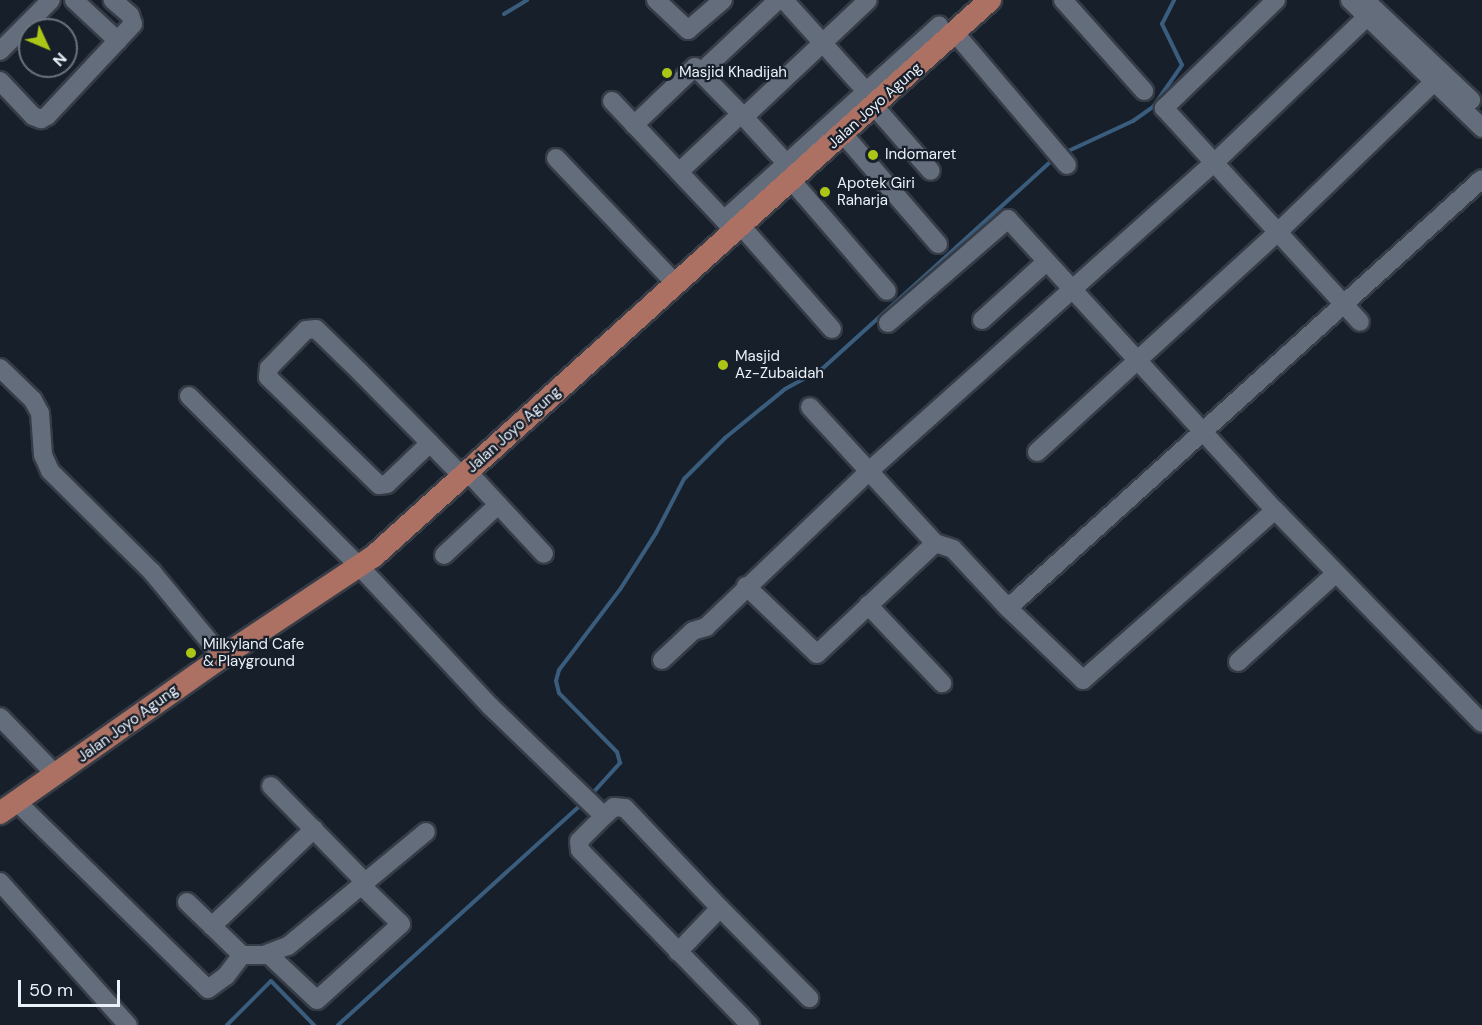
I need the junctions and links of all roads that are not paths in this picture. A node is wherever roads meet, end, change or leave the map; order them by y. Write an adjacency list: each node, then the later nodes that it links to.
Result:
1 (51, 0): 17 (street)
2 (74, 0): 15 (street)
3 (113, 0): 15 (street)
4 (656, 0): 5 (street)
5 (723, 0)
6 (778, 0): 18 (street)
7 (784, 0): 16 (street)
8 (868, 0): 16 (street)
9 (990, 0): 14 (main road, Jalan Joyo Agung)
10 (1063, 0): 21 (street)
11 (1276, 0): 31 (street)
12 (1356, 1): 13 (street); 24 (street)
13 (1366, 18): 20 (street); 31 (street)
14 (947, 29): 22 (main road, Jalan Joyo Agung); 30 (street)
15 (118, 41): 19 (street)
16 (822, 42): 22 (street); 25 (street)
17 (0, 51)
18 (701, 72): 25 (street); 26 (street)
19 (0, 81)
20 (1434, 82): 27 (street); 37 (street)
21 (1144, 91)
22 (870, 99): 28 (main road, Jalan Joyo Agung); 32 (street); 34 (street)
23 (612, 101): 26 (street)
24 (1482, 111)
25 (742, 115): 33 (street); 34 (street)
26 (634, 124): 33 (street)
27 (1482, 128)
28 (844, 135): 34 (main road, Jalan Joyo Agung); 38 (street)
29 (556, 158): 40 (street)
30 (1061, 159)
31 (1213, 164): 37 (street); 41 (street)
32 (931, 171)
33 (679, 172): 36 (street)
34 (790, 172): 36 (main road, Jalan Joyo Agung); 42 (street)
35 (1482, 179): 43 (street)
36 (734, 227): 40 (main road, Jalan Joyo Agung); 47 (street)
37 (1277, 233): 43 (street); 48 (street)
38 (938, 244)
39 (1046, 262): 41 (street); 44 (street); 46 (street)
40 (677, 285): 56 (main road, Jalan Joyo Agung)
41 (1071, 290): 48 (street); 55 (street)
42 (887, 291)
43 (1342, 303): 45 (street); 52 (street)
44 (982, 320)
45 (1360, 322)
46 (888, 323)
47 (832, 328)
48 (1137, 360): 52 (street); 54 (street)
49 (0, 368): 67 (street)
50 (189, 396): 62 (street)
51 (810, 407): 55 (street)
52 (1202, 430): 58 (street); 66 (street)
53 (430, 443): 53 (street); 56 (street)
54 (1037, 452)
55 (868, 472): 59 (street); 64 (street)
56 (465, 474): 57 (street); 62 (main road, Jalan Joyo Agung)
57 (498, 505): 60 (street); 61 (street)
58 (1275, 510): 63 (street); 66 (street)
59 (935, 543): 65 (street); 66 (street)
60 (544, 554)
61 (444, 555)
62 (360, 567): 67 (main road, Jalan Joyo Agung); 76 (street)
63 (1336, 573): 69 (street); 71 (street)
64 (746, 586): 65 (street); 68 (street)
65 (868, 606): 70 (street)
66 (1008, 608)
67 (222, 657): 74 (main road, Jalan Joyo Agung)
68 (662, 660)
69 (1238, 662)
70 (942, 683)
71 (1475, 705): 73 (street)
72 (0, 717): 74 (street)
73 (1482, 723)
74 (56, 775): 77 (main road, Jalan Joyo Agung)
75 (272, 786): 78 (street)
76 (592, 804): 83 (street); 85 (street)
77 (9, 808): 87 (street)
78 (314, 829): 81 (street); 84 (street)
79 (426, 832): 81 (street)
80 (0, 882): 89 (street)
81 (362, 883): 86 (street); 86 (street)
82 (187, 902): 84 (street)
83 (720, 908): 85 (street); 88 (street)
84 (212, 926): 87 (street)
85 (678, 952): 90 (street)
86 (268, 954): 87 (street)
87 (242, 955)
88 (809, 998)
89 (128, 1025)
90 (750, 1025)

